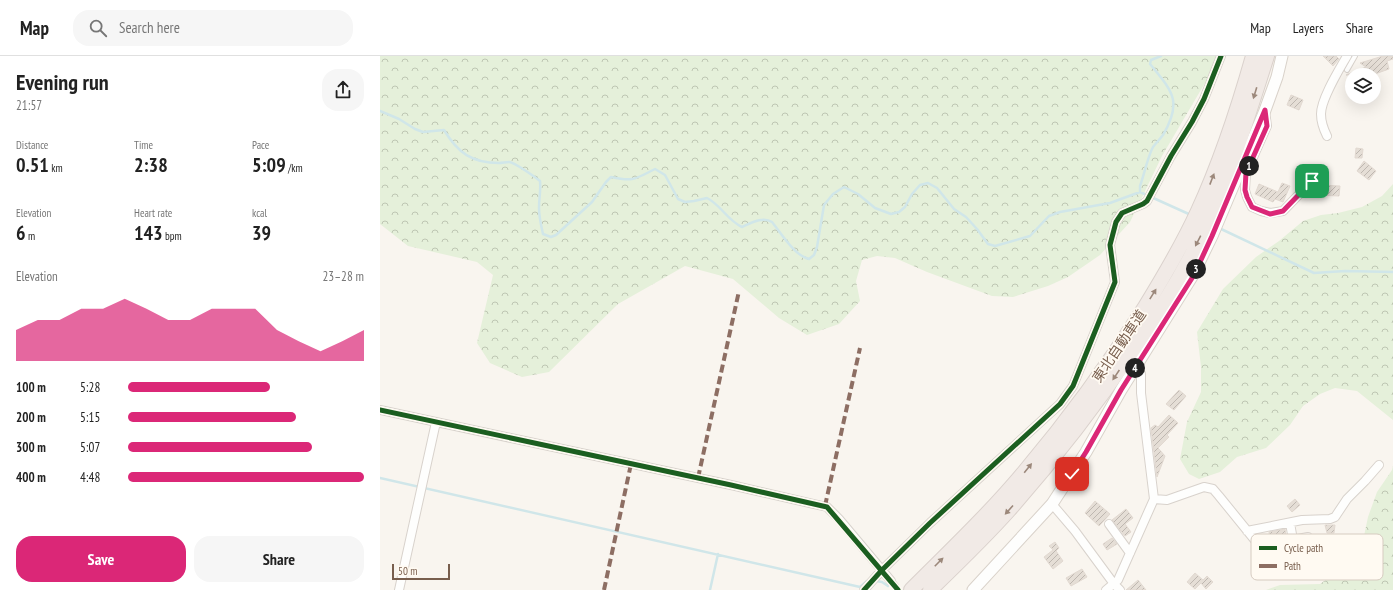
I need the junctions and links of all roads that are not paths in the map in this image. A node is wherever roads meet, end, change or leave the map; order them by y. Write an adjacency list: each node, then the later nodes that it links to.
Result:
1 (1221, 56): 23 (street)
2 (1253, 56): 28 (highway, 東北自動車道, one-way to 2)
3 (1267, 56): 29 (highway, 東北自動車道, one-way to 29)
4 (1282, 56): 8 (street)
5 (1347, 56): 9 (street)
6 (1355, 56): 7 (lane)
7 (1348, 68)
8 (1265, 110): 10 (street); 11 (street)
9 (1327, 136)
10 (1312, 181)
11 (1136, 366): 15 (street); 16 (street)
12 (380, 410): 13 (street)
13 (436, 422): 23 (street); 27 (street)
14 (1378, 465): 17 (street)
15 (1154, 499): 19 (street); 22 (street)
16 (1052, 504): 26 (street); 30 (street)
17 (1290, 523): 19 (street); 20 (street)
18 (1109, 524): 22 (street)
19 (1247, 531): 21 (street)
20 (1292, 534)
21 (1251, 536)
22 (1130, 553): 26 (street)
23 (882, 570): 24 (street); 25 (street)
24 (891, 581)
25 (869, 584)
26 (1117, 587): 31 (street)
27 (398, 590)
28 (911, 590)
29 (930, 590)
30 (973, 590)
31 (1106, 590)

